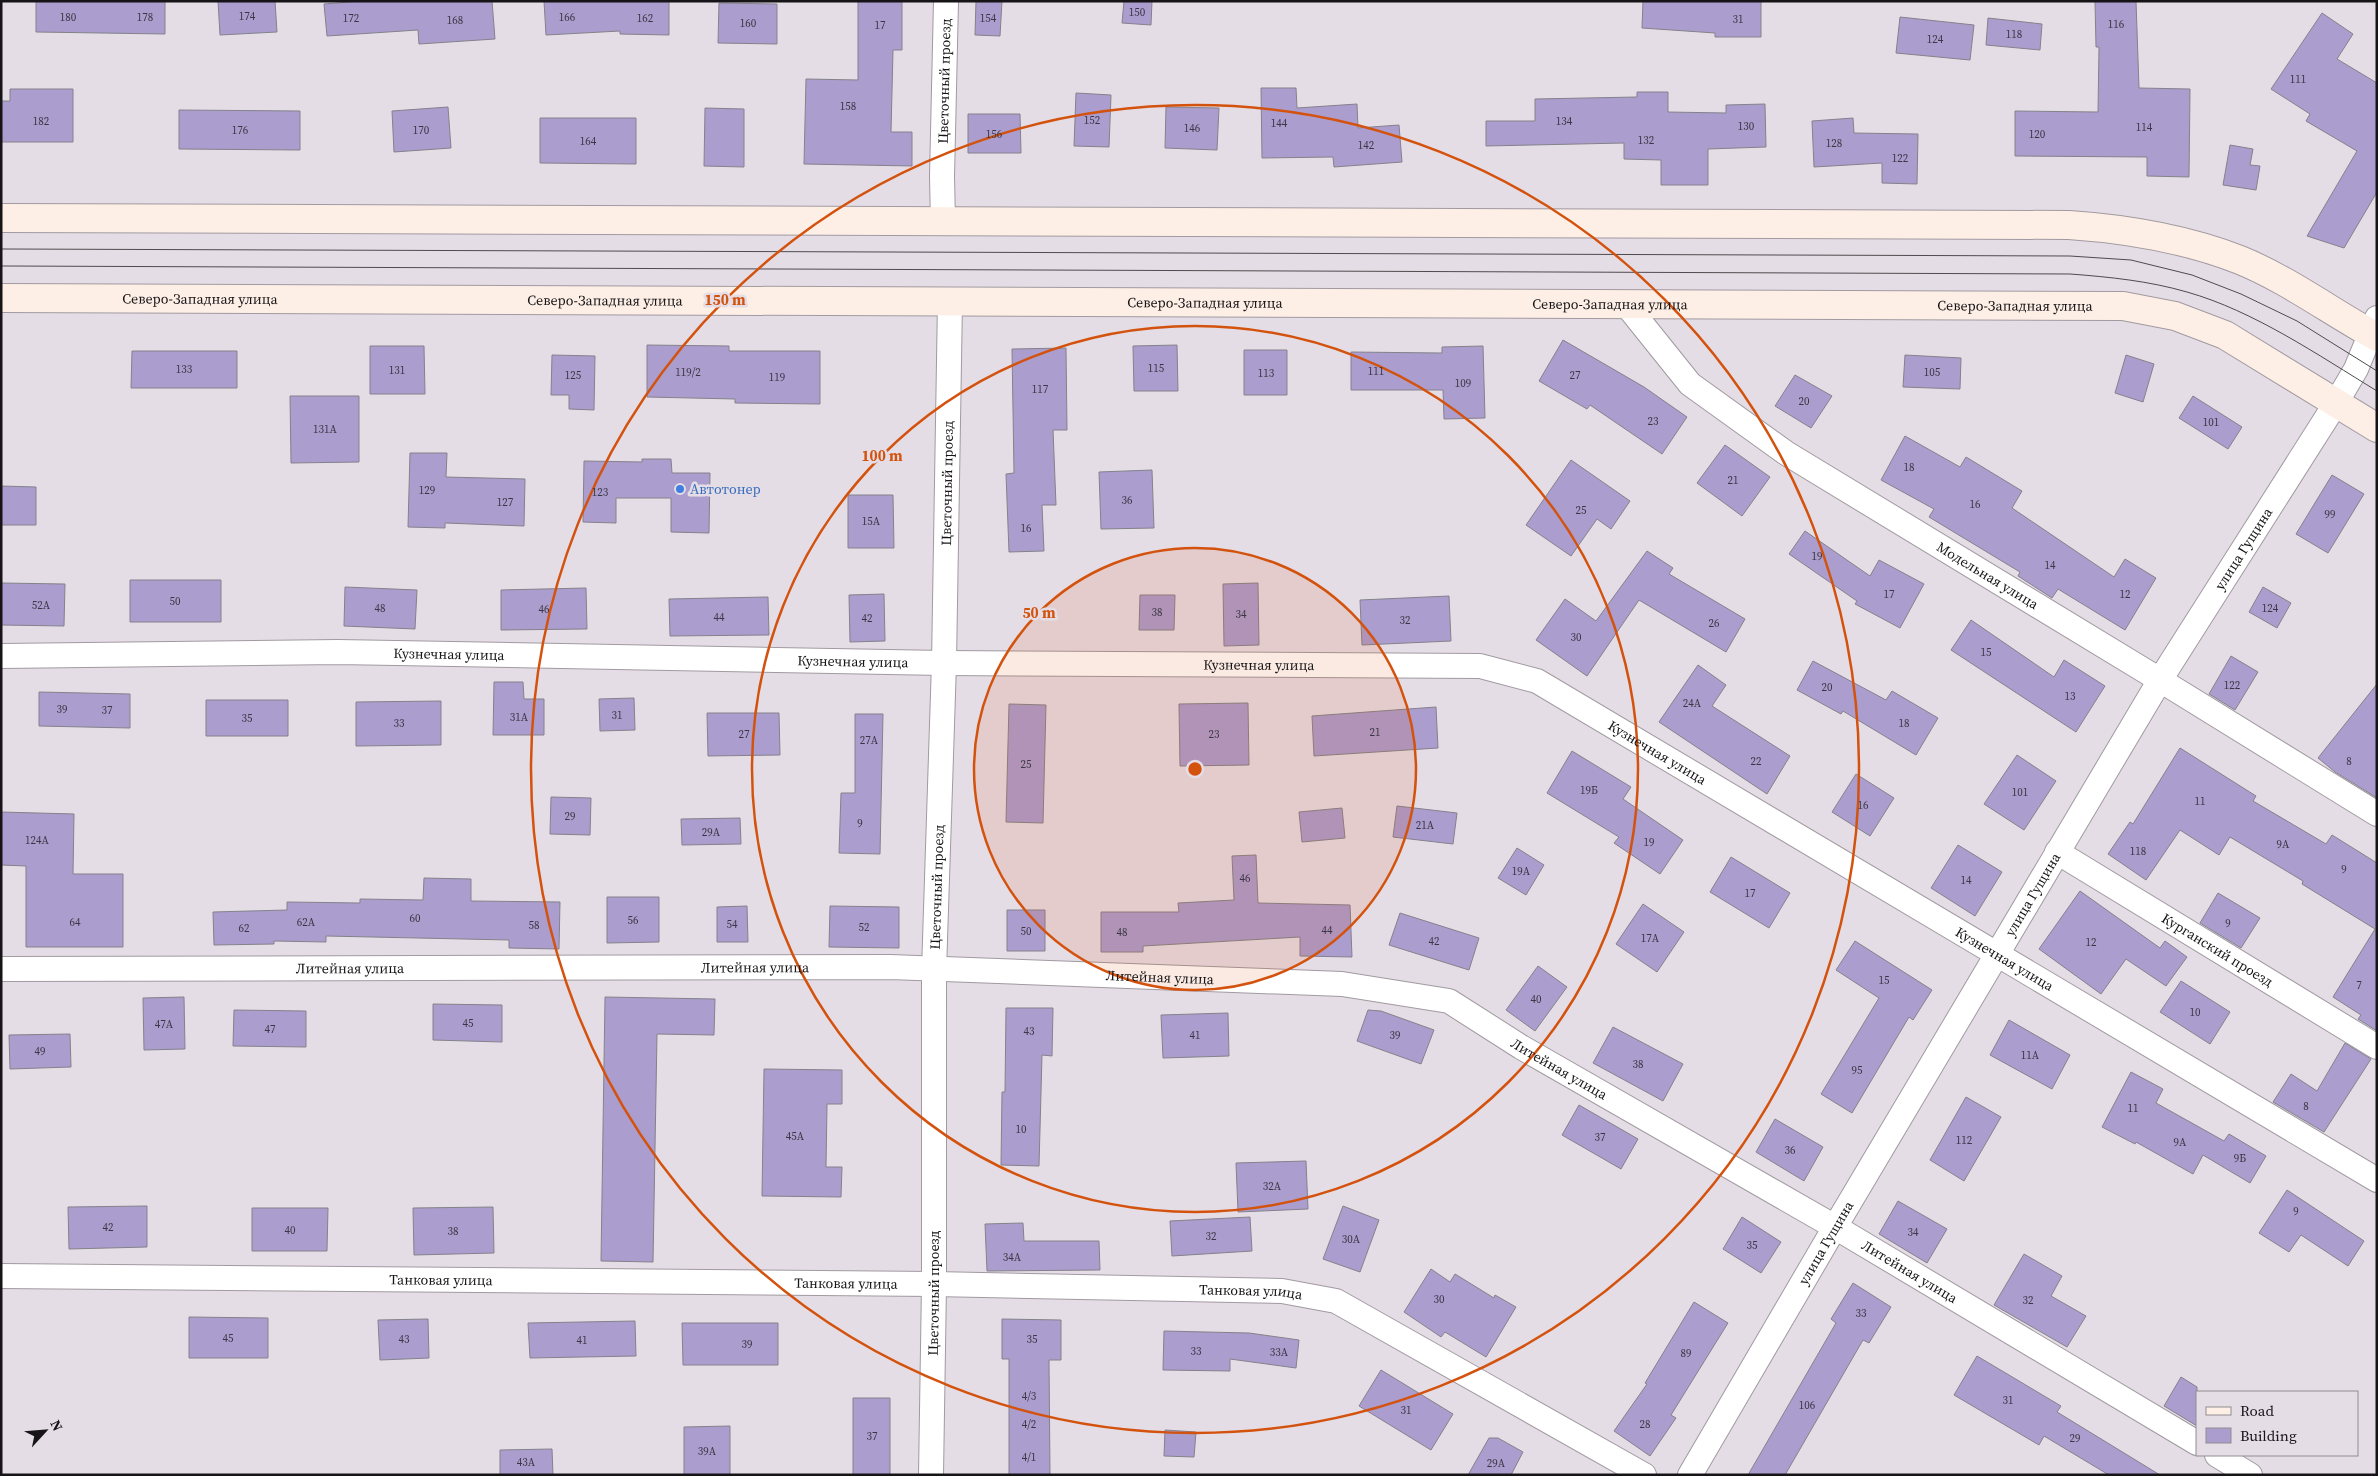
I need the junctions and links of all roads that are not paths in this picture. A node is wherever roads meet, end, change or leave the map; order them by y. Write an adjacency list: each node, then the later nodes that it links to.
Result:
1 (946, 1): 3 (street, Цветочный проезд)
2 (1, 218): 3 (main road)
3 (943, 221): 7 (main road)
4 (1, 298): 5 (main road, Северо-Западная улица)
5 (950, 300): 6 (main road, Северо-Западная улица); 11 (street, Цветочный проезд)
6 (1625, 303): 8 (main road, Северо-Западная улица); 12 (street, Модельная улица)
7 (2375, 330): 8 (street, улица Гущина)
8 (2336, 403): 9 (main road, Северо-Западная улица); 12 (street, улица Гущина)
9 (2377, 428)
10 (1, 656): 11 (street, Кузнечная улица)
11 (944, 663): 15 (street, Кузнечная улица); 17 (street, Цветочный проезд)
12 (2160, 680): 13 (street, Модельная улица); 14 (street, улица Гущина)
13 (2377, 814)
14 (2057, 852): 15 (street, улица Гущина); 18 (street, Курганский проезд)
15 (1998, 954): 19 (street, Кузнечная улица); 20 (street, улица Гущина)
16 (1, 969): 17 (street, Литейная улица)
17 (934, 971): 20 (street, Литейная улица); 22 (street, Цветочный проезд)
18 (2377, 1047)
19 (2377, 1180)
20 (1835, 1226): 23 (street, Литейная улица); 27 (street, улица Гущина)
21 (1, 1276): 22 (street, Танковая улица)
22 (934, 1284): 25 (street, Цветочный проезд); 26 (street, Танковая улица)
23 (2196, 1442)
24 (2219, 1456): 28 (street)
25 (931, 1475)
26 (1644, 1475)
27 (1690, 1475)
28 (2250, 1475)

